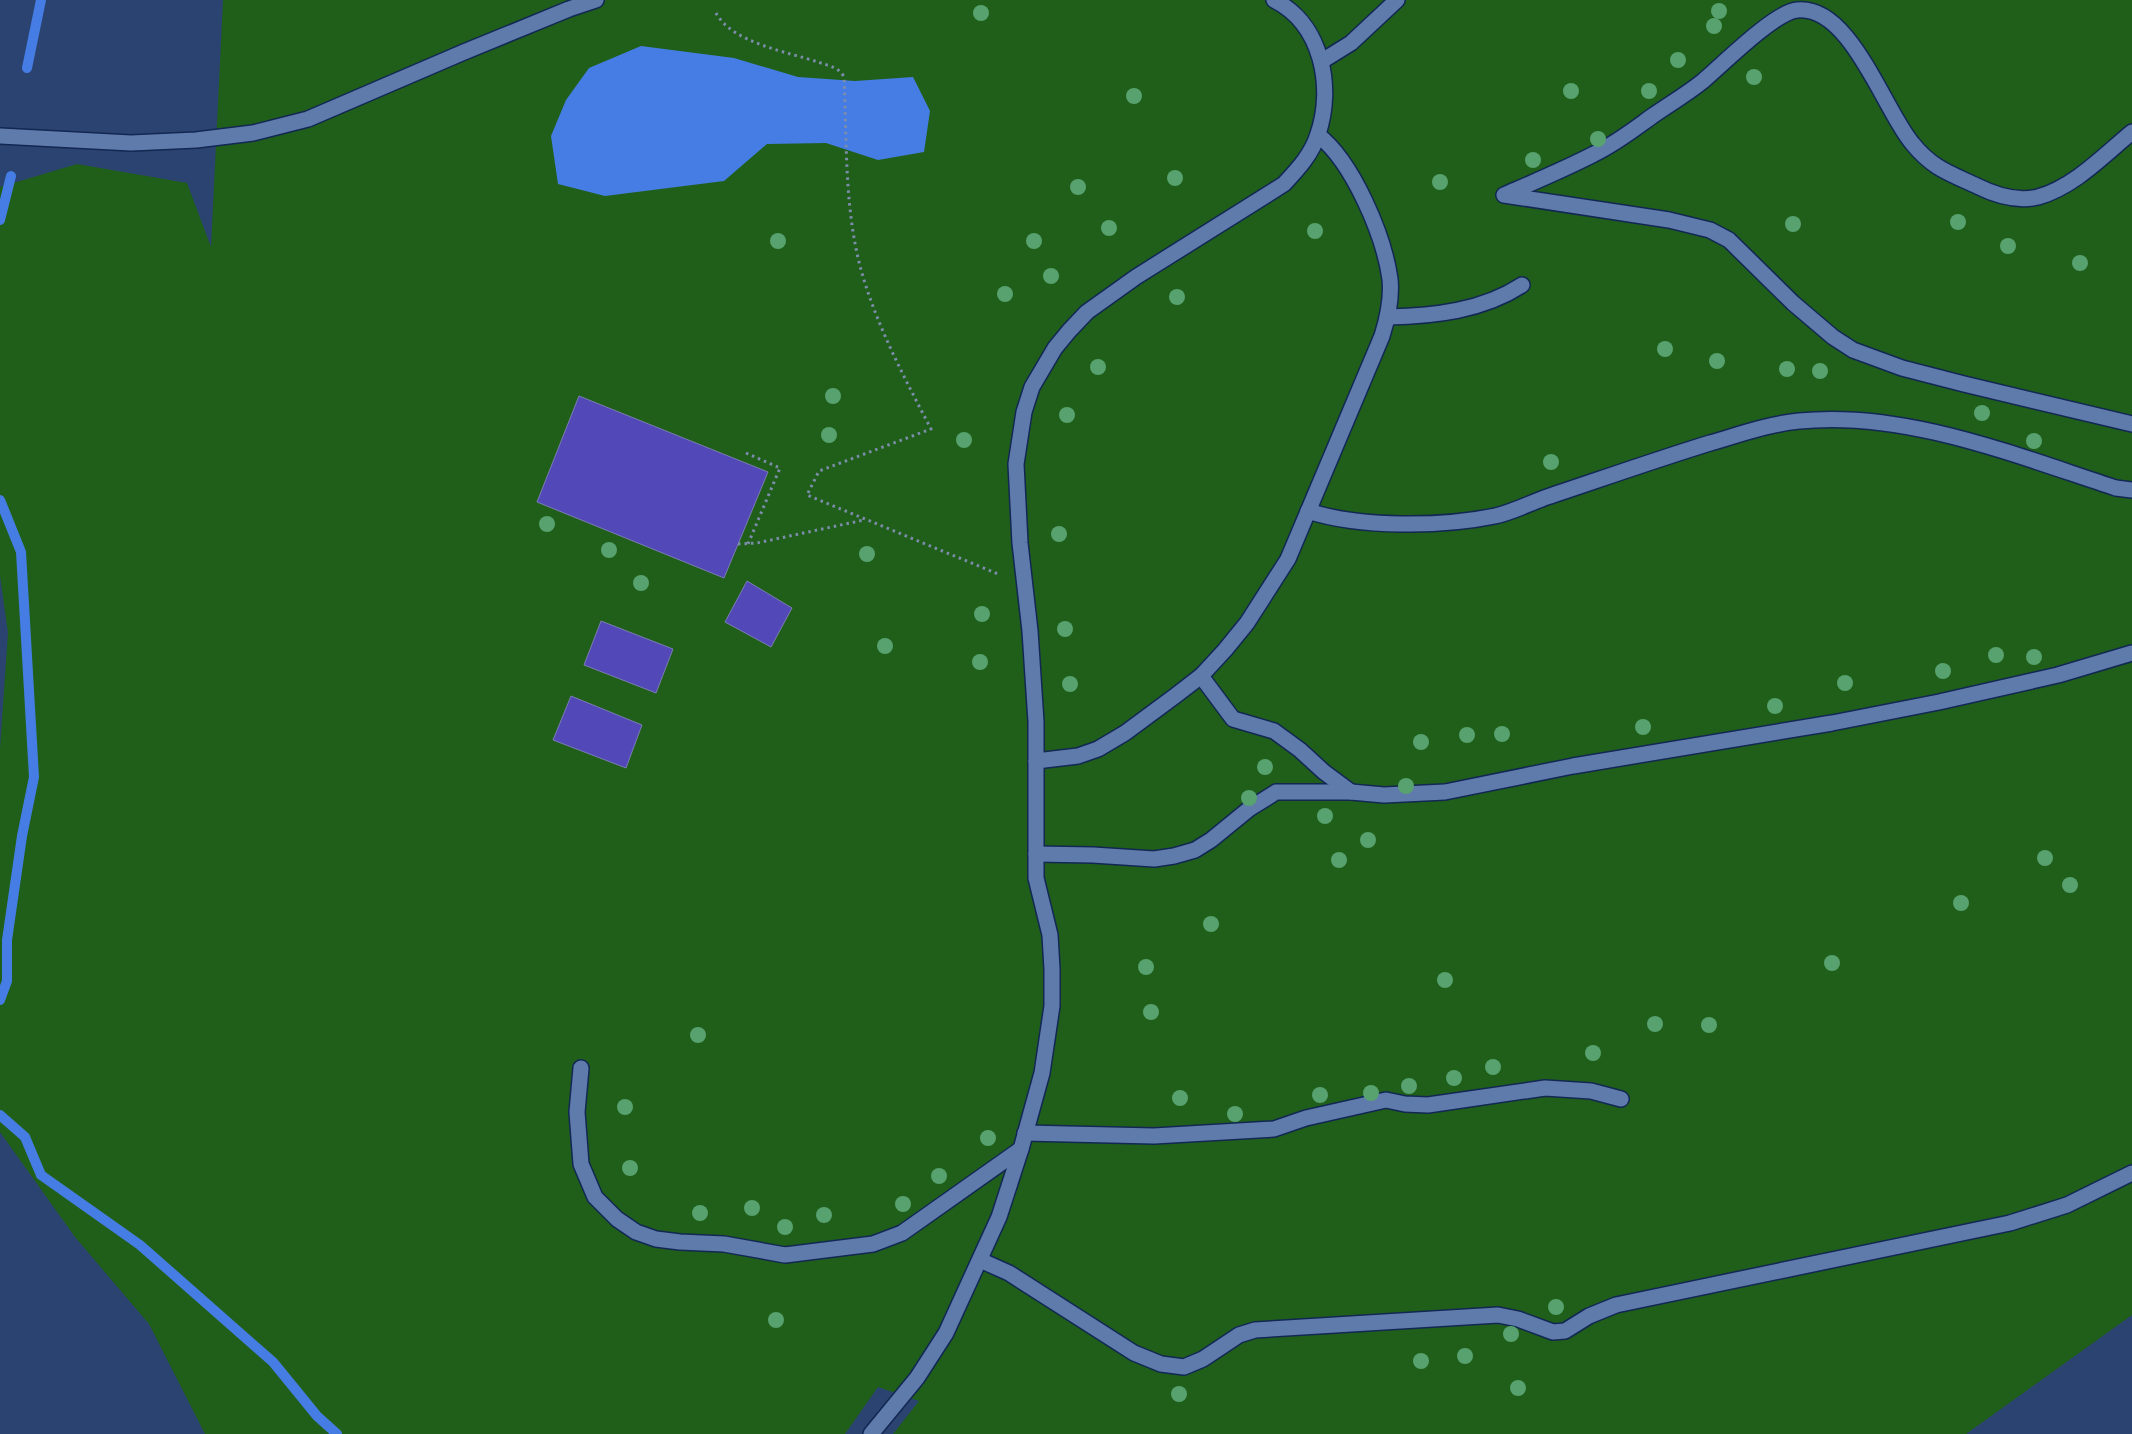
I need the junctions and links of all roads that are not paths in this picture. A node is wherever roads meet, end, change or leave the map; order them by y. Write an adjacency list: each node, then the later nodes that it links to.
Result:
1 (596, 0): 7 (lane)
2 (1274, 0): 4 (lane)
3 (1398, 0): 4 (lane)
4 (1322, 61): 6 (lane)
5 (2132, 132): 10 (lane)
6 (1318, 135): 9 (lane); 15 (lane)
7 (0, 136)
8 (1522, 285): 9 (lane)
9 (1388, 318): 12 (lane)
10 (2132, 424)
11 (2132, 490): 12 (lane)
12 (1308, 511): 14 (lane)
13 (2132, 653): 16 (lane)
14 (1200, 676): 15 (lane); 16 (lane)
15 (1036, 761): 17 (lane)
16 (1351, 792): 17 (lane)
17 (1036, 854): 20 (lane)
18 (581, 1068): 21 (lane)
19 (1621, 1099): 20 (lane)
20 (1025, 1133): 21 (lane)
21 (1021, 1149): 23 (lane)
22 (2132, 1174): 23 (lane)
23 (980, 1260): 24 (lane)
24 (871, 1434)

